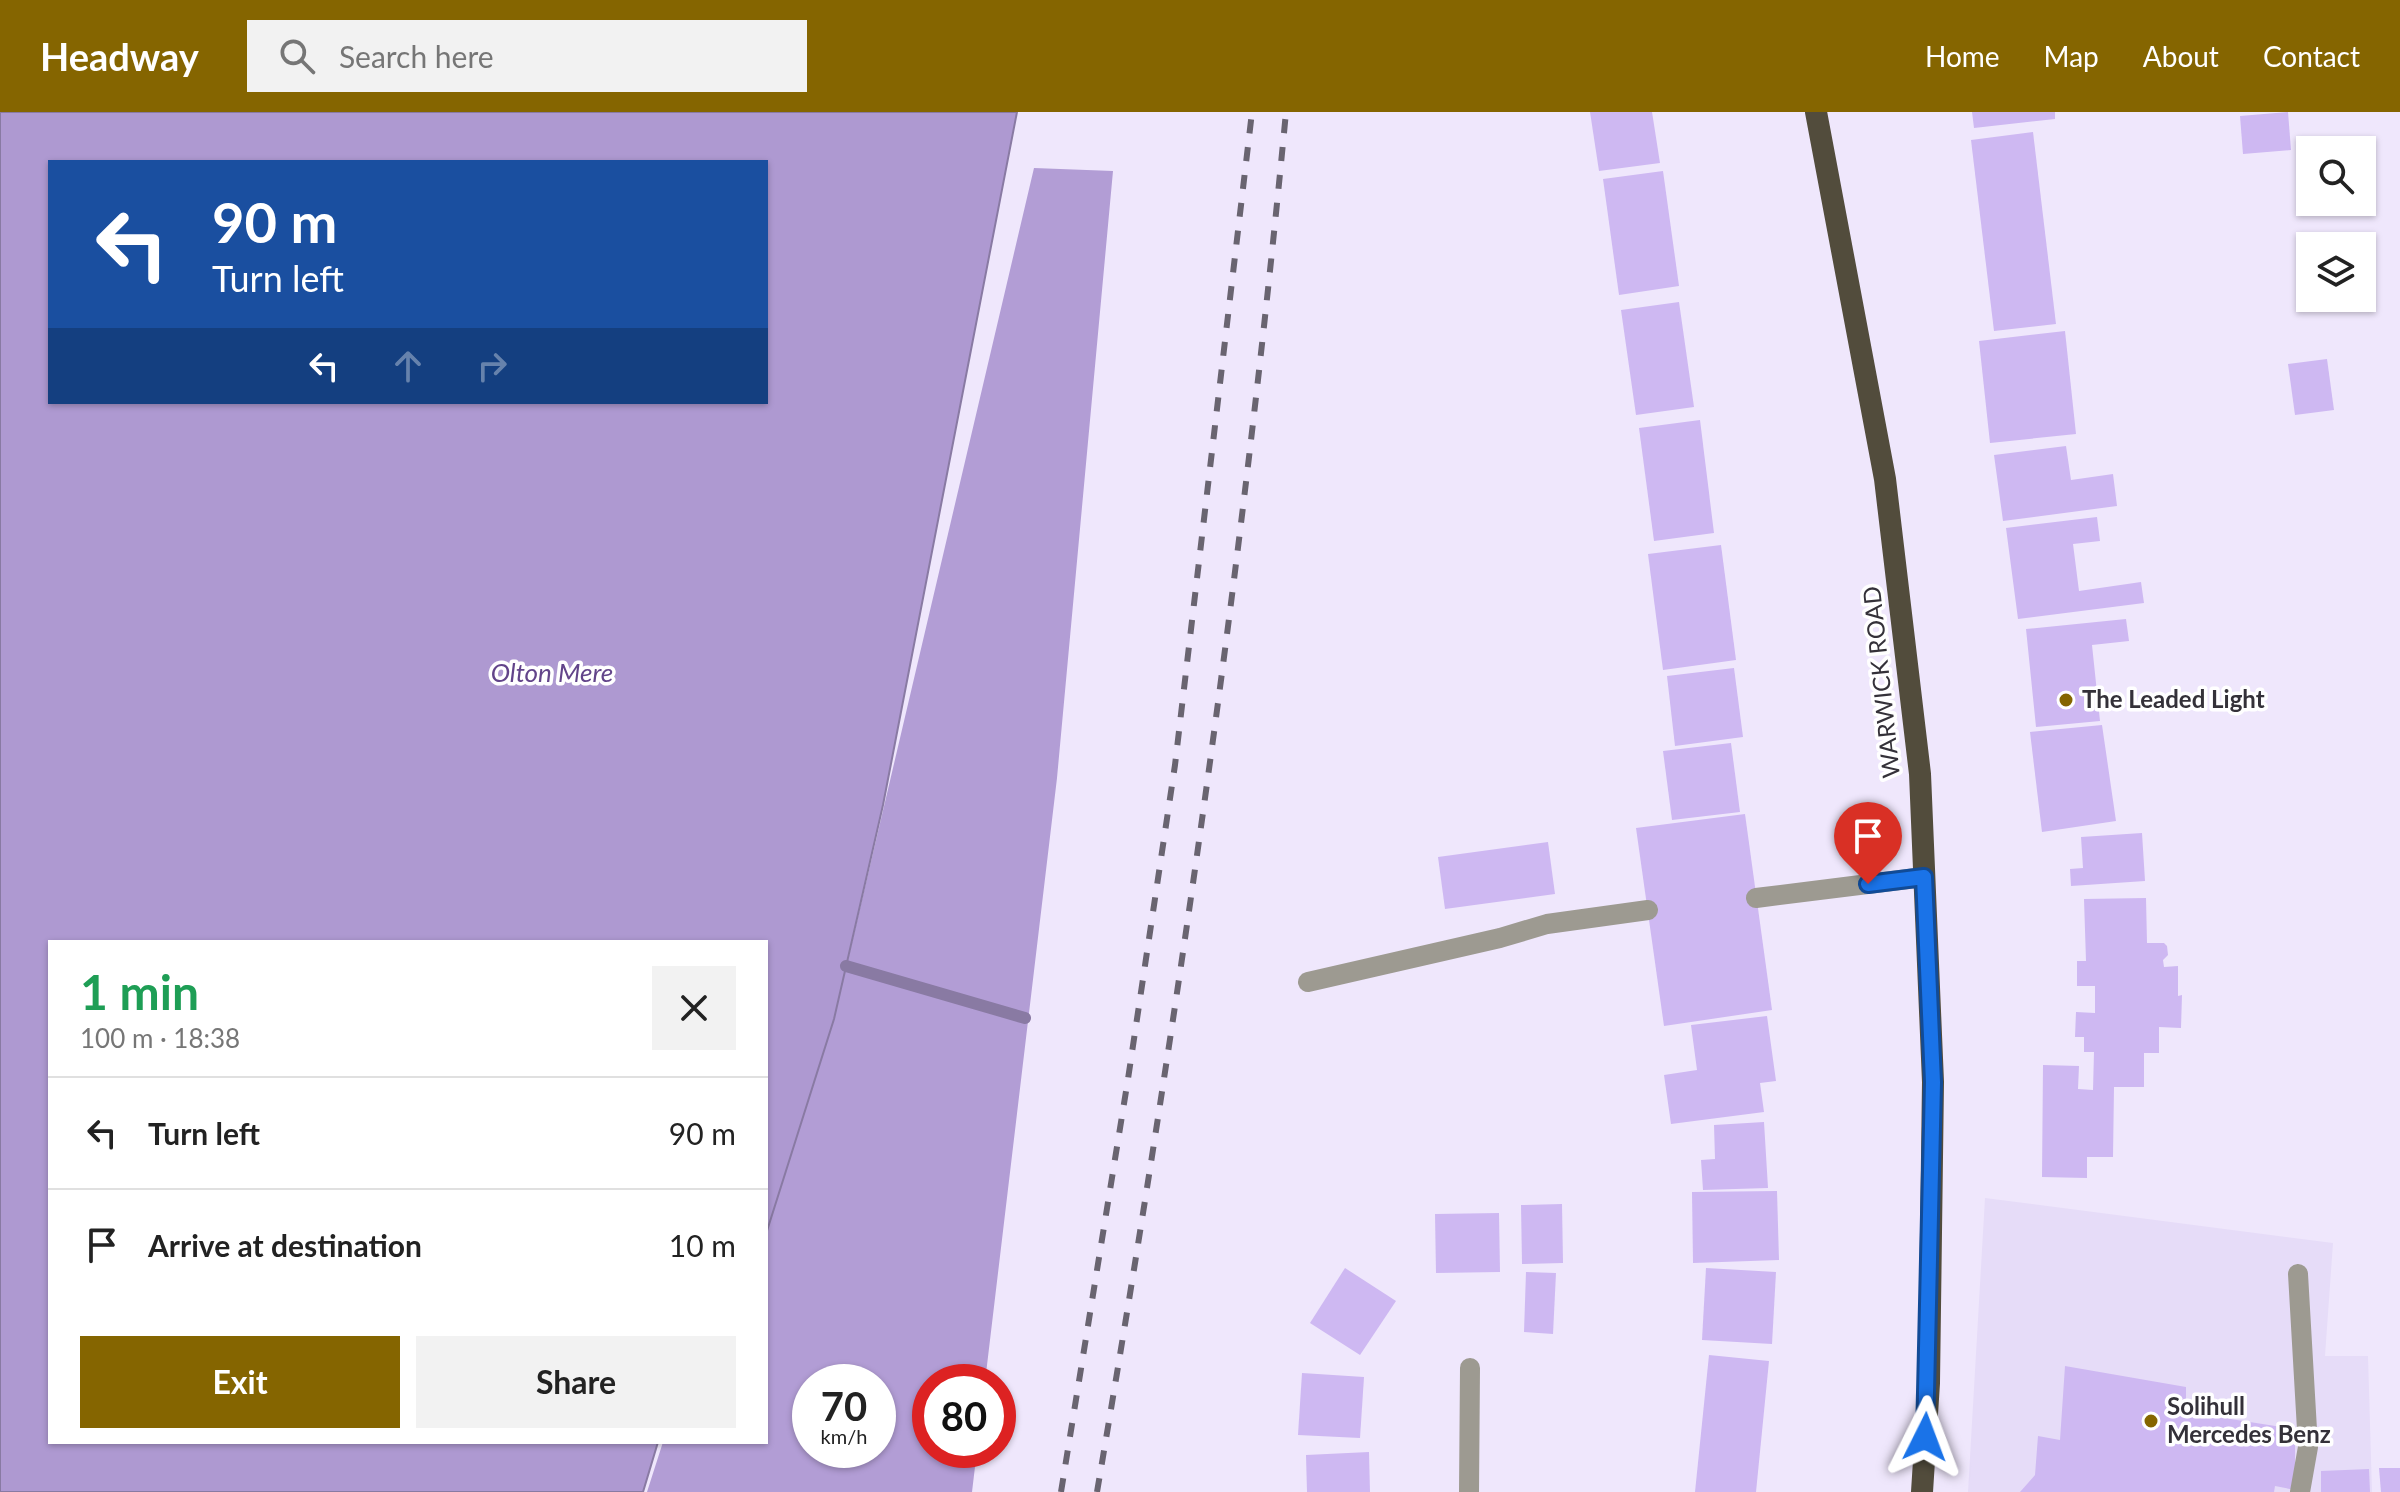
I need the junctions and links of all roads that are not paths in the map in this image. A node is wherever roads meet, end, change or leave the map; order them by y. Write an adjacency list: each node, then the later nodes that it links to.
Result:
1 (1816, 112): 2 (highway, WARWICK ROAD)
2 (1924, 877): 3 (street); 9 (highway, WARWICK ROAD)
3 (1756, 898)
4 (1648, 910): 5 (street)
5 (1308, 982)
6 (2298, 1274): 10 (street)
7 (1470, 1368): 8 (street)
8 (1469, 1492)
9 (1922, 1492)
10 (2300, 1492)

